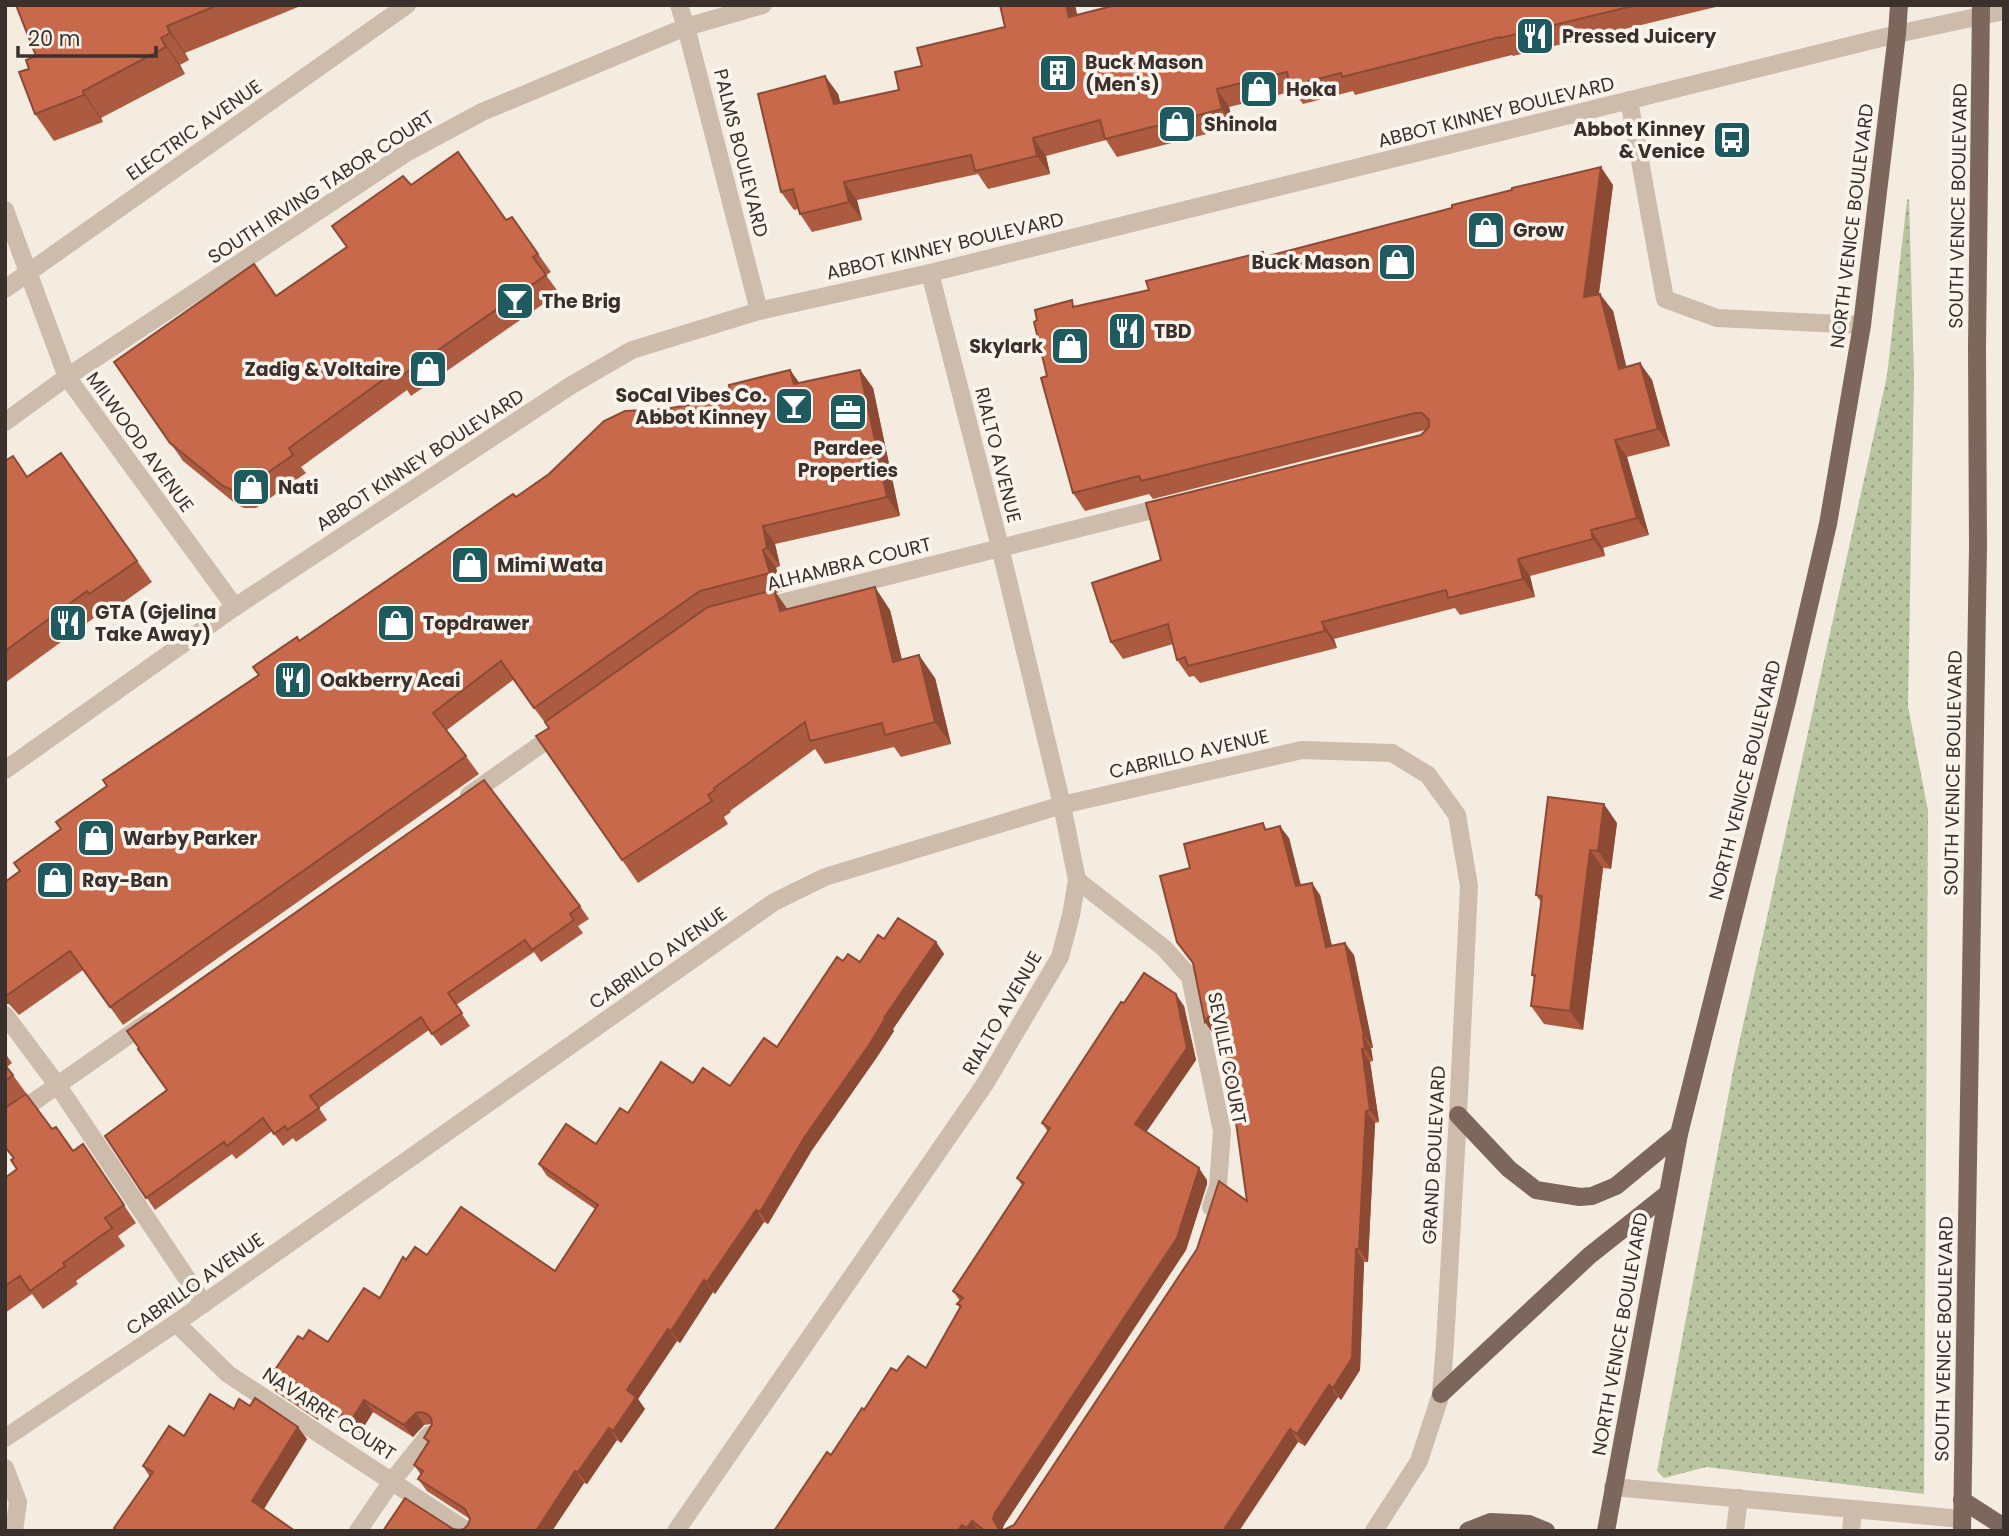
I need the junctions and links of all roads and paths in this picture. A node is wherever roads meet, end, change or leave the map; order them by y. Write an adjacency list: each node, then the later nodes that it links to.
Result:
1 (407, 5): 11 (street, ELECTRIC AVENUE)
2 (679, 5): 7 (street, PALMS BOULEVARD)
3 (763, 5): 7 (street, SOUTH IRVING TABOR COURT)
4 (1899, 5): 8 (main road, NORTH VENICE BOULEVARD)
5 (1981, 10): 6 (street, ABBOT KINNEY BOULEVARD); 8 (street, ABBOT KINNEY BOULEVARD); 45 (main road, SOUTH VENICE BOULEVARD)
6 (2004, 11)
7 (687, 27): 14 (street, PALMS BOULEVARD); 16 (street, SOUTH IRVING TABOR COURT)
8 (1897, 34): 9 (street, ABBOT KINNEY BOULEVARD); 15 (main road, NORTH VENICE BOULEVARD)
9 (1629, 100): 12 (street, ABBOT KINNEY BOULEVARD); 15 (street)
10 (5, 210): 11 (street, MILWOOD AVENUE)
11 (29, 272): 13 (street, ELECTRIC AVENUE); 16 (street, MILWOOD AVENUE)
12 (930, 273): 14 (street, ABBOT KINNEY BOULEVARD); 19 (street, RIALTO AVENUE)
13 (5, 289)
14 (758, 311): 20 (street, ABBOT KINNEY BOULEVARD)
15 (1862, 325): 33 (main road, NORTH VENICE BOULEVARD)
16 (67, 377): 17 (street, SOUTH IRVING TABOR COURT); 20 (street, MILWOOD AVENUE)
17 (5, 422)
18 (1190, 500): 19 (street, ALHAMBRA COURT)
19 (1000, 548): 21 (street, ALHAMBRA COURT); 26 (street, RIALTO AVENUE)
20 (235, 607): 23 (street, ABBOT KINNEY BOULEVARD)
21 (745, 612)
22 (570, 723): 25 (street)
23 (5, 770)
24 (1428, 775): 26 (street, CABRILLO AVENUE); 31 (street, GRAND BOULEVARD)
25 (456, 804)
26 (1062, 805): 27 (street, RIALTO AVENUE); 36 (street, CABRILLO AVENUE)
27 (1077, 880): 35 (street, SEVILLE COURT); 52 (street, RIALTO AVENUE)
28 (160, 1013): 30 (street)
29 (5, 1016): 30 (street)
30 (58, 1086): 32 (street); 36 (street)
31 (1458, 1115): 33 (main road); 38 (street, GRAND BOULEVARD)
32 (5, 1122)
33 (1679, 1134): 34 (main road, NORTH VENICE BOULEVARD)
34 (1667, 1194): 38 (main road); 43 (main road, NORTH VENICE BOULEVARD)
35 (1207, 1220)
36 (204, 1304): 37 (street, CABRILLO AVENUE)
37 (176, 1323): 40 (street, CABRILLO AVENUE); 42 (street, NAVARRE COURT)
38 (1441, 1394): 53 (street, GRAND BOULEVARD)
39 (429, 1435): 42 (street)
40 (5, 1438)
41 (5, 1468): 49 (street)
42 (392, 1481): 50 (street); 51 (street, NAVARRE COURT)
43 (1613, 1486): 44 (street); 56 (main road, NORTH VENICE BOULEVARD)
44 (1739, 1498): 46 (street); 57 (street)
45 (1962, 1500): 47 (main road, SOUTH VENICE BOULEVARD); 48 (main road)
46 (1853, 1509): 47 (street); 58 (street)
47 (1962, 1525)
48 (2004, 1527)
49 (14, 1531)
50 (358, 1531)
51 (467, 1531)
52 (676, 1531)
53 (1374, 1531)
54 (1468, 1531): 55 (main road)
55 (1546, 1531)
56 (1606, 1531)
57 (1735, 1531)
58 (1851, 1531)

